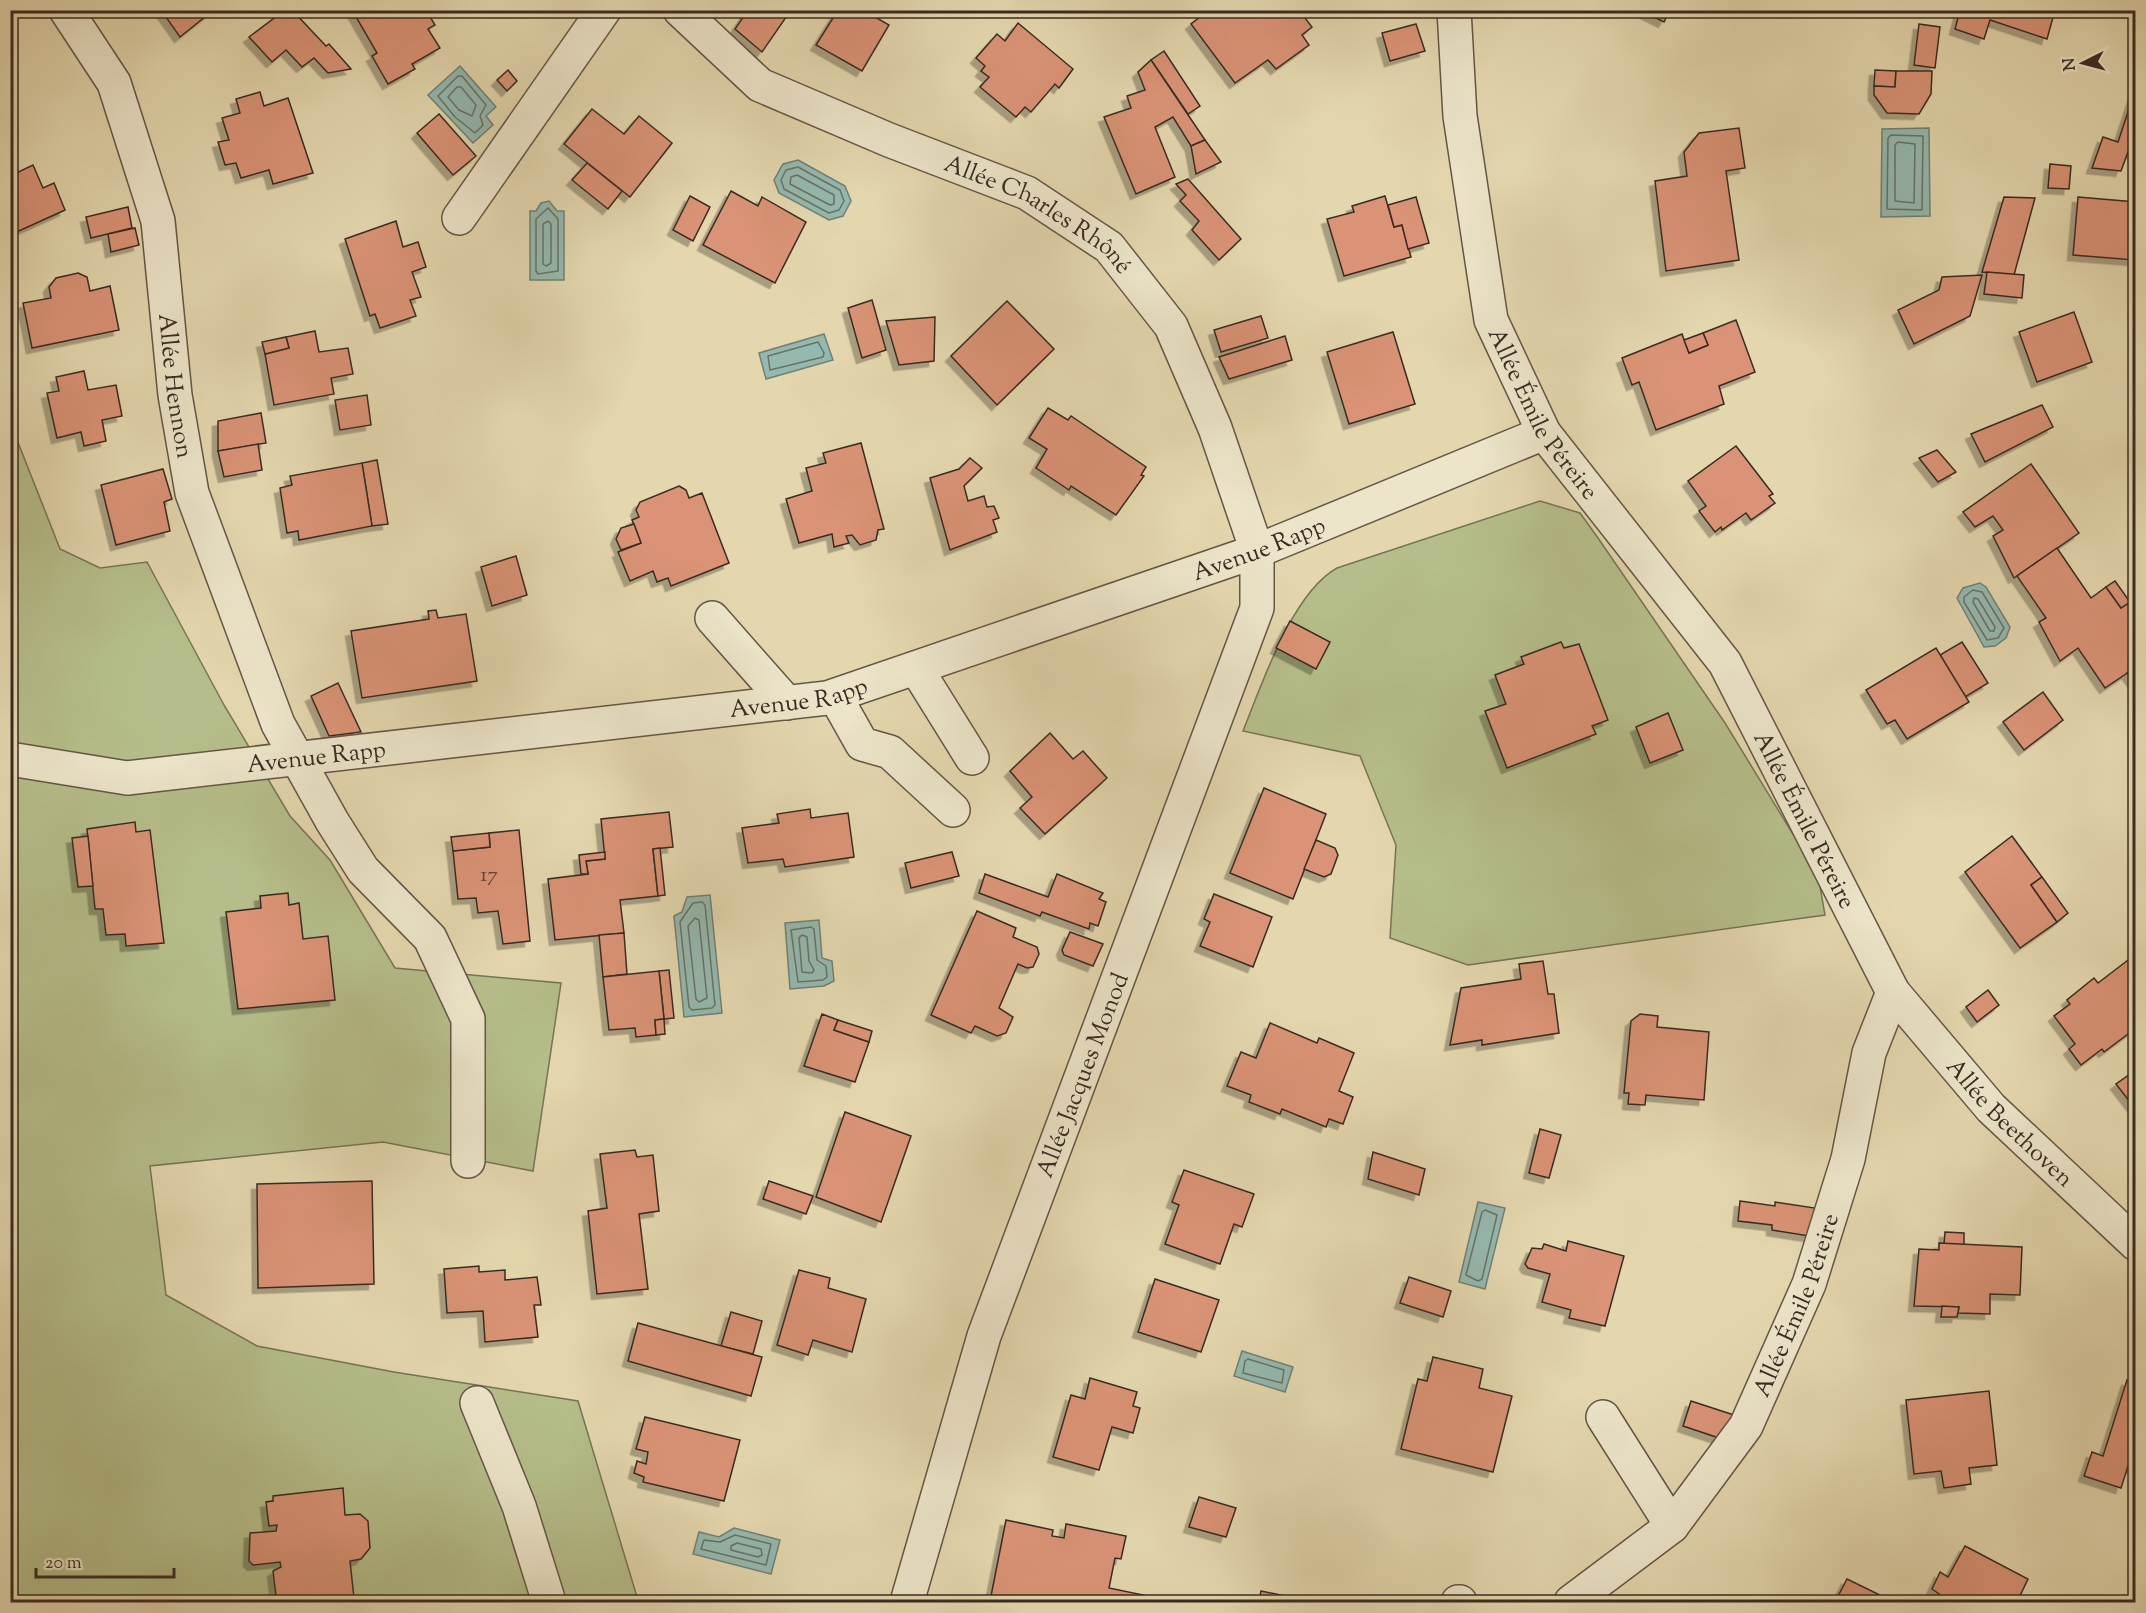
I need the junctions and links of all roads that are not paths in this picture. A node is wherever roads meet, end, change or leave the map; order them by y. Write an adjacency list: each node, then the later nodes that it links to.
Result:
1 (66, 10): 14 (street, Allée Hennon)
2 (604, 10): 5 (street)
3 (680, 10): 7 (street, Allée Charles Rhôné)
4 (1454, 10): 6 (street, Allée Émile Péreire)
5 (459, 218)
6 (1544, 433): 7 (street, Avenue Rapp); 16 (street, Allée Émile Péreire)
7 (1257, 550): 9 (street, Avenue Rapp); 23 (street, Allée Jacques Monod)
8 (712, 618): 11 (street)
9 (916, 668): 10 (street, Avenue Rapp); 12 (street)
10 (836, 696): 11 (street, Avenue Rapp); 15 (street)
11 (787, 703): 14 (street, Avenue Rapp)
12 (972, 758)
13 (10, 759): 14 (street, Avenue Rapp)
14 (298, 760): 17 (street, Allée Hennon)
15 (953, 810)
16 (1893, 992): 18 (street, Allée Beethoven); 21 (street, Allée Émile Péreire)
17 (468, 1161)
18 (2136, 1244)
19 (477, 1403): 22 (street)
20 (1603, 1417): 21 (street)
21 (1672, 1526): 24 (street, Allée Émile Péreire)
22 (549, 1602)
23 (907, 1602)
24 (1571, 1602)

